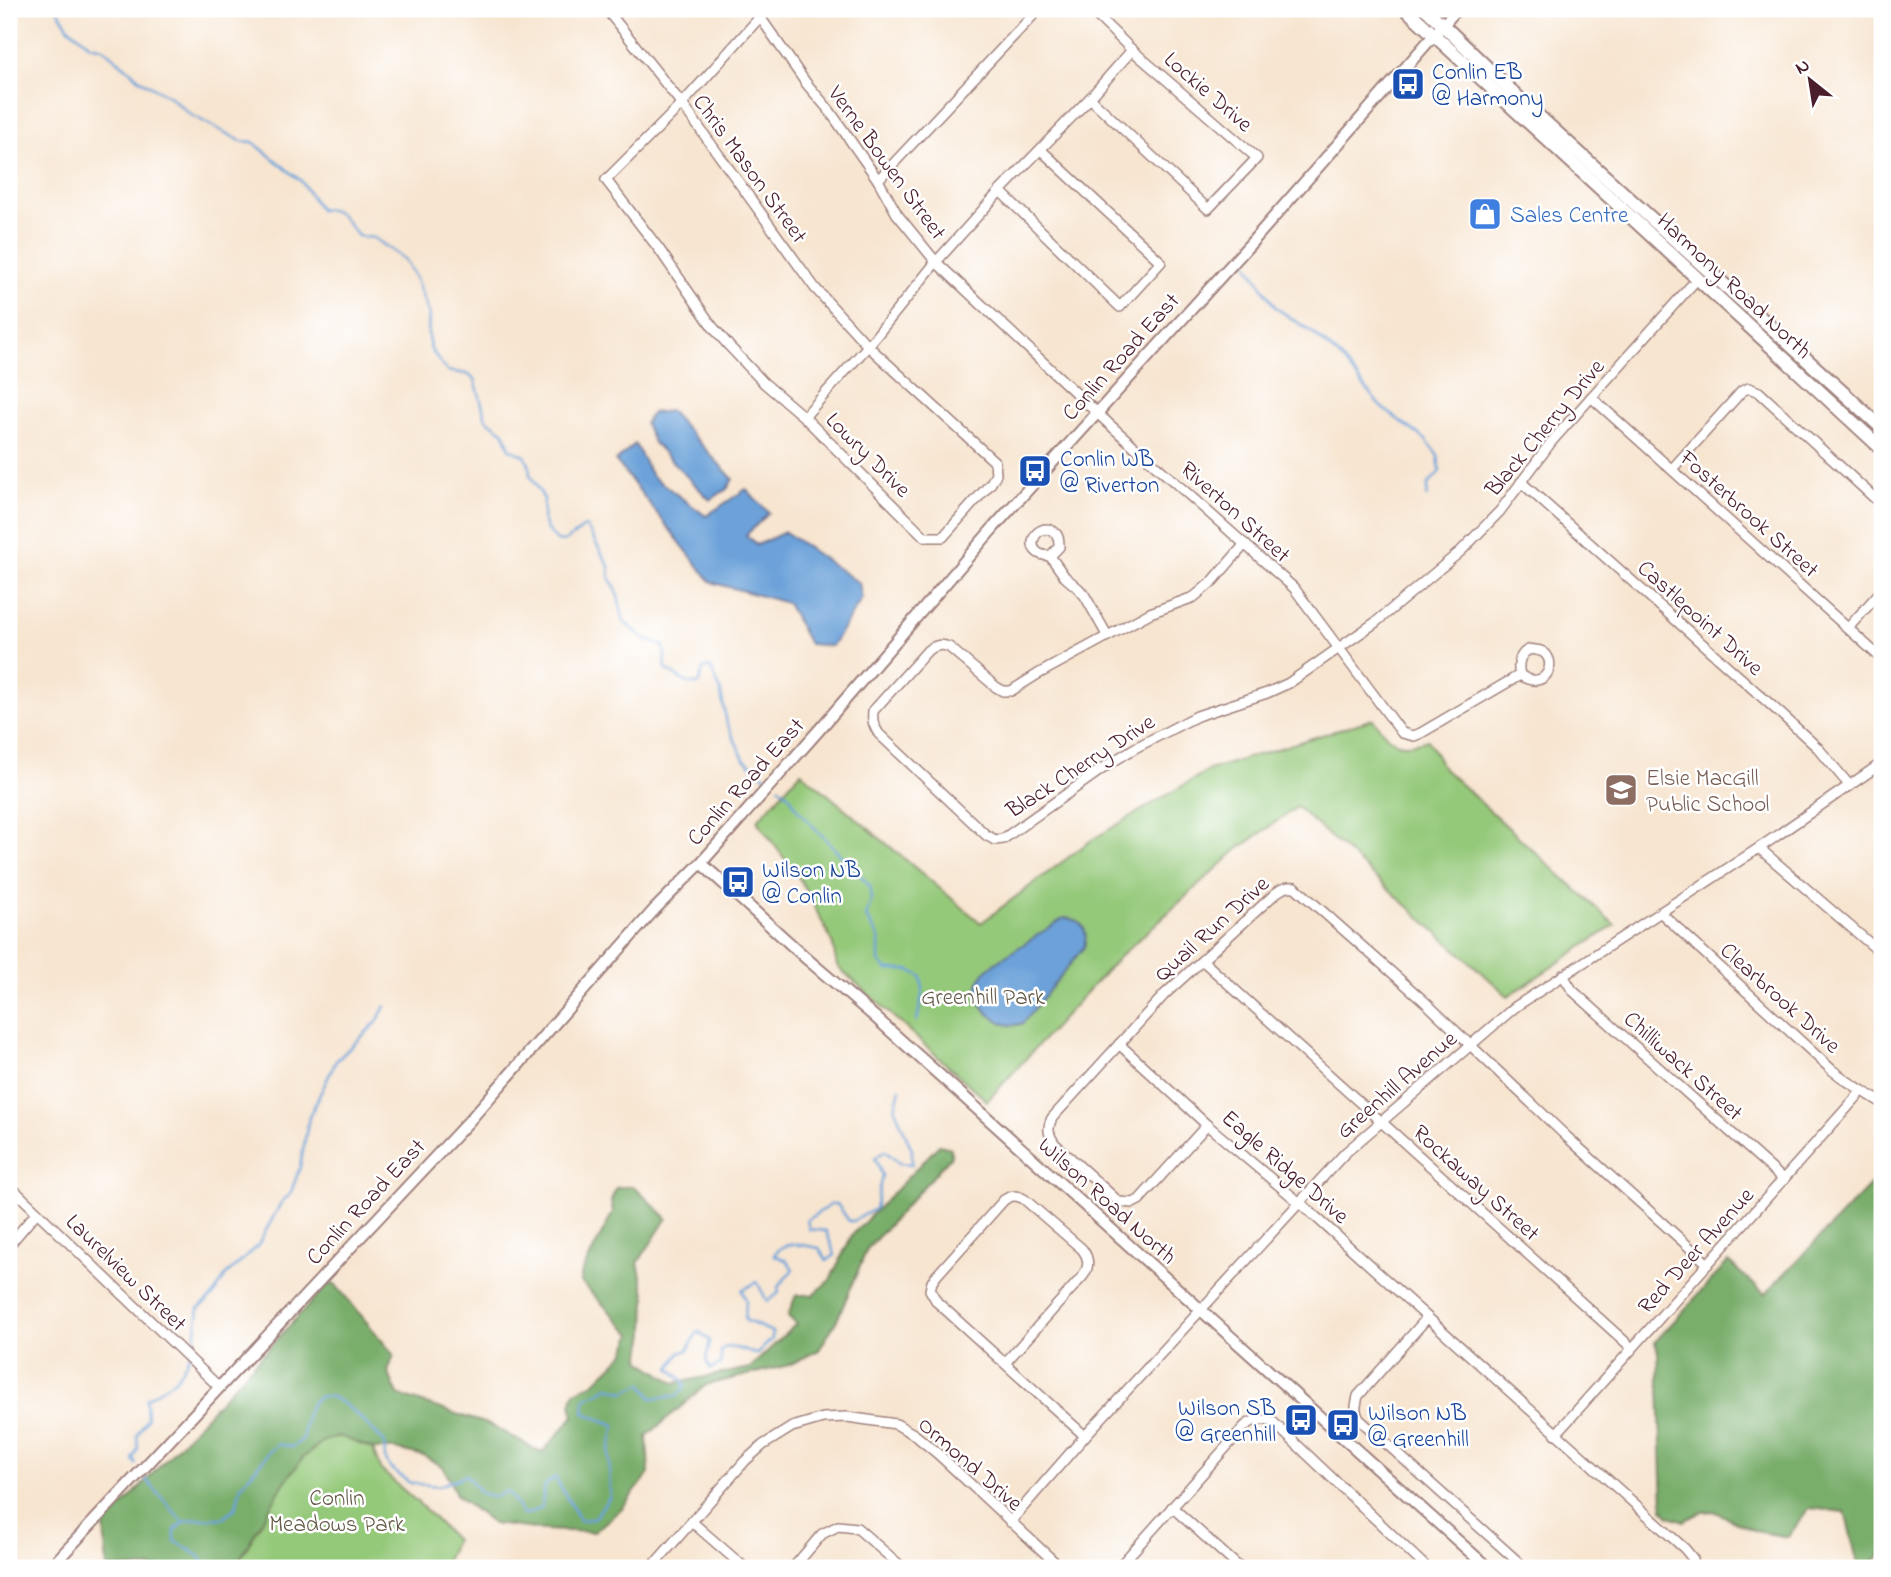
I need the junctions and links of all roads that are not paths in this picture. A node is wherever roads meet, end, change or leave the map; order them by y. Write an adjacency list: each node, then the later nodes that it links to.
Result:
1 (606, 9): 13 (street, Chris Mason Street)
2 (753, 9): 8 (street, Verne Bowen Street)
3 (1039, 9): 15 (street)
4 (1090, 9): 11 (street, Lockie Drive)
5 (1406, 9): 10 (main road, Harmony Road North)
6 (1426, 9): 9 (main road, Harmony Road North)
7 (1458, 9): 9 (street, Conlin Road East)
8 (761, 17): 13 (street); 15 (street, Verne Bowen Street)
9 (1443, 25): 10 (street, Conlin Road East); 23 (main road, Harmony Road North)
10 (1433, 36): 18 (main road, Harmony Road North); 21 (street, Conlin Road East)
11 (1132, 50): 12 (street); 12 (street, Lockie Drive)
12 (1090, 98): 14 (street)
13 (682, 104): 19 (street, Chris Mason Street); 22 (street, Lowry Drive)
14 (1041, 150): 16 (street); 16 (street)
15 (878, 180): 17 (street, Verne Bowen Street)
16 (1000, 191): 17 (street)
17 (936, 262): 19 (street); 21 (street, Verne Bowen Street)
18 (1697, 279): 20 (street, Black Cherry Drive); 24 (main road, Harmony Road North)
19 (868, 346): 22 (street); 22 (street, Lowry Drive)
20 (1591, 397): 25 (street, Fosterbrook Street); 26 (street, Black Cherry Drive)
21 (1096, 412): 28 (street, Riverton Street); 39 (street, Conlin Road East)
22 (804, 417)
23 (1882, 428)
24 (1882, 449)
25 (1672, 468): 27 (street); 31 (street, Fosterbrook Street)
26 (1521, 482): 33 (street, Black Cherry Drive); 37 (street, Castlepoint Drive)
27 (1882, 505)
28 (1245, 544): 32 (street, Black Cherry Drive); 33 (street, Riverton Street)
29 (1050, 556): 32 (street)
30 (1882, 590): 31 (street)
31 (1849, 627): 34 (street, Fosterbrook Street)
32 (1108, 635): 33 (street, Black Cherry Drive)
33 (1339, 648): 35 (street, Riverton Street)
34 (1882, 659)
35 (1520, 675)
36 (1882, 763): 37 (street, Greenhill Avenue)
37 (1850, 786): 38 (street, Greenhill Avenue)
38 (1759, 848): 40 (street, Greenhill Avenue); 41 (street)
39 (701, 863): 56 (street, Wilson Road North); 60 (street, Conlin Road East)
40 (1660, 912): 43 (street, Greenhill Avenue); 46 (street, Clearbrook Drive)
41 (1880, 949)
42 (1203, 961): 44 (street, Quail Run Drive); 45 (street, Quail Run Drive); 48 (street, Rockaway Street)
43 (1563, 975): 45 (street, Greenhill Avenue); 50 (street, Chilliwack Street)
44 (1119, 1044): 49 (street, Eagle Ridge Drive); 49 (street, Quail Run Drive)
45 (1470, 1046): 48 (street, Greenhill Avenue); 55 (street, Quail Run Drive)
46 (1862, 1091): 47 (street, Clearbrook Drive); 50 (street, Red Deer Avenue)
47 (1882, 1103)
48 (1381, 1122): 52 (street, Greenhill Avenue); 58 (street, Rockaway Street)
49 (1208, 1125): 52 (street, Eagle Ridge Drive)
50 (1784, 1180): 55 (street, Red Deer Avenue)
51 (9, 1185): 53 (street, Laurelview Street)
52 (1299, 1202): 56 (street, Greenhill Avenue); 57 (street, Eagle Ridge Drive)
53 (37, 1212): 54 (street); 60 (street, Laurelview Street)
54 (9, 1245)
55 (1708, 1264): 58 (street, Red Deer Avenue)
56 (1200, 1310): 62 (street, Greenhill Avenue); 75 (street, Wilson Road North)
57 (1427, 1318): 61 (street, Eagle Ridge Drive); 76 (street)
58 (1632, 1348): 61 (street, Red Deer Avenue)
59 (1005, 1363): 59 (street); 62 (street)
60 (219, 1387): 66 (street, Conlin Road East)
61 (1556, 1434): 77 (street, Eagle Ridge Drive)
62 (1085, 1436): 65 (street, Greenhill Avenue)
63 (1172, 1507): 72 (street); 73 (street); 74 (street)
64 (692, 1522): 65 (street, Ormond Drive); 67 (street, Ormond Drive); 68 (street)
65 (1010, 1522): 71 (street, Ormond Drive)
66 (50, 1568)
67 (651, 1568)
68 (745, 1568)
69 (793, 1568): 70 (street)
70 (904, 1568)
71 (1061, 1568)
72 (1118, 1568)
73 (1240, 1568)
74 (1427, 1568)
75 (1488, 1568)
76 (1525, 1568)
77 (1694, 1568)

